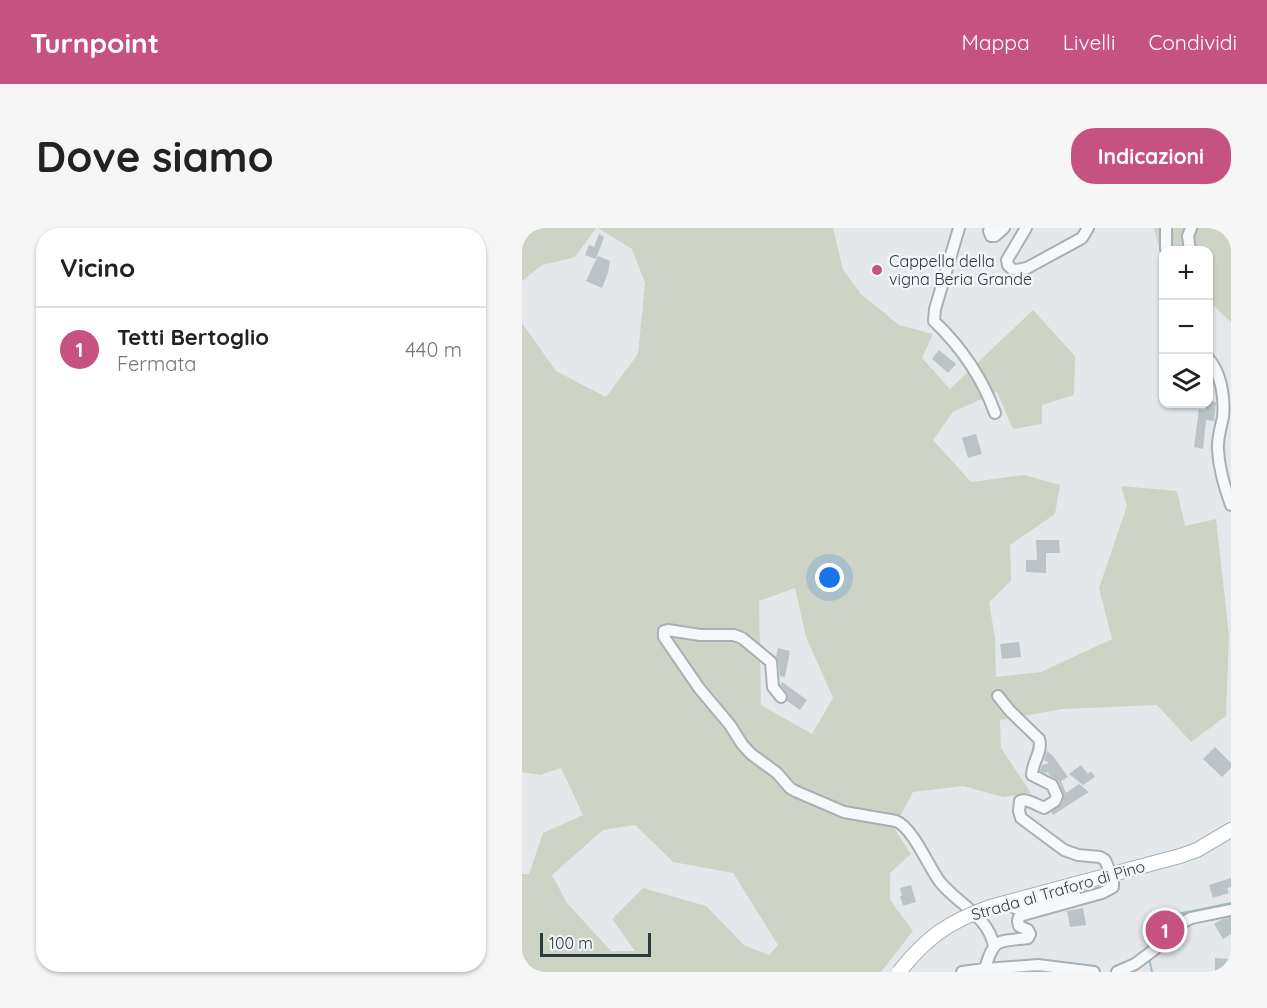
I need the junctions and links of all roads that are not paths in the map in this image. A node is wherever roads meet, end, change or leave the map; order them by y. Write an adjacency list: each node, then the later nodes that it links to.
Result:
1 (959, 228): 11 (street)
2 (991, 228): 3 (street)
3 (1004, 228)
4 (1026, 228): 5 (street)
5 (1088, 228)
6 (1166, 228): 8 (street)
7 (1191, 228): 9 (street)
8 (1166, 246)
9 (1189, 246)
10 (1213, 364): 12 (street)
11 (995, 413)
12 (1231, 505)
13 (998, 696): 16 (street, bridge)
14 (781, 697): 19 (street)
15 (1231, 830): 17 (main road, Strada al Traforo di Pino)
16 (1102, 893): 17 (street); 19 (street)
17 (1007, 902): 21 (main road, Strada al Traforo di Pino, bridge)
18 (1231, 910): 24 (street)
19 (994, 946): 20 (street)
20 (985, 969): 22 (street); 23 (street)
21 (899, 972)
22 (962, 972)
23 (1094, 972)
24 (1117, 972)

